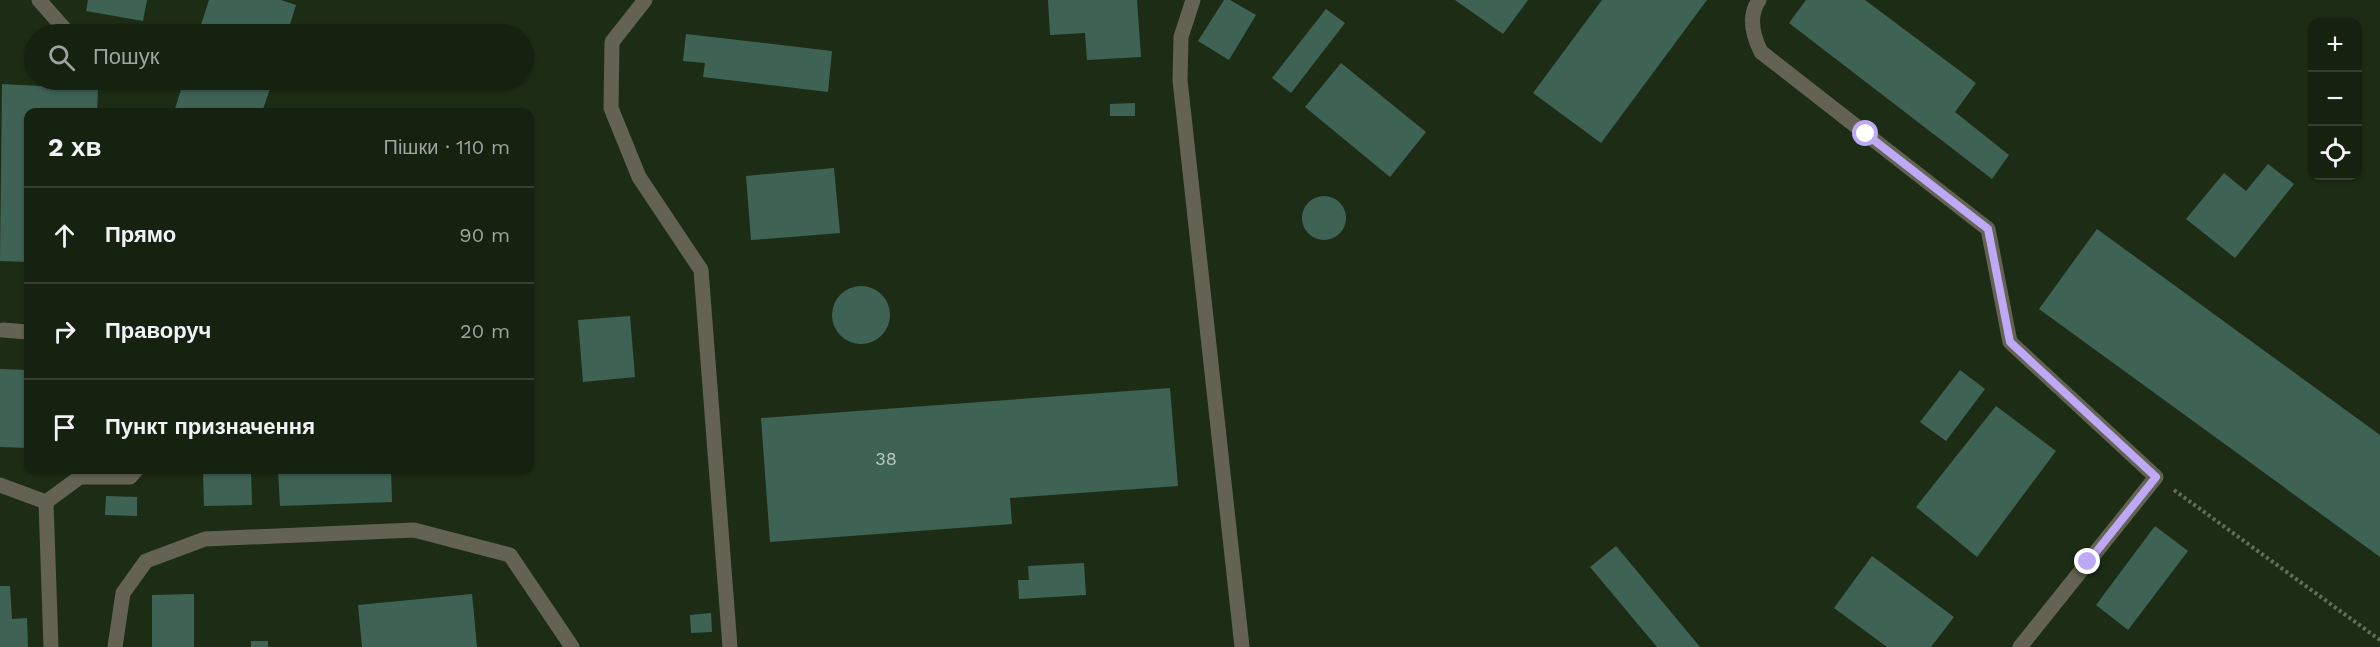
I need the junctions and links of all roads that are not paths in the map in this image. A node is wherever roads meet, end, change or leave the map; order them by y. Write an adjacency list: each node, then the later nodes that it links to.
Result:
1 (39, 0): 5 (lane)
2 (645, 0): 14 (lane)
3 (1192, 0): 15 (lane)
4 (1759, 0): 16 (lane)
5 (60, 24)
6 (3, 330): 7 (lane)
7 (24, 332)
8 (133, 474): 10 (lane)
9 (0, 485): 10 (lane)
10 (46, 502): 11 (lane)
11 (51, 647)
12 (115, 647): 13 (lane)
13 (572, 647)
14 (730, 647)
15 (1242, 647)
16 (2020, 647)

